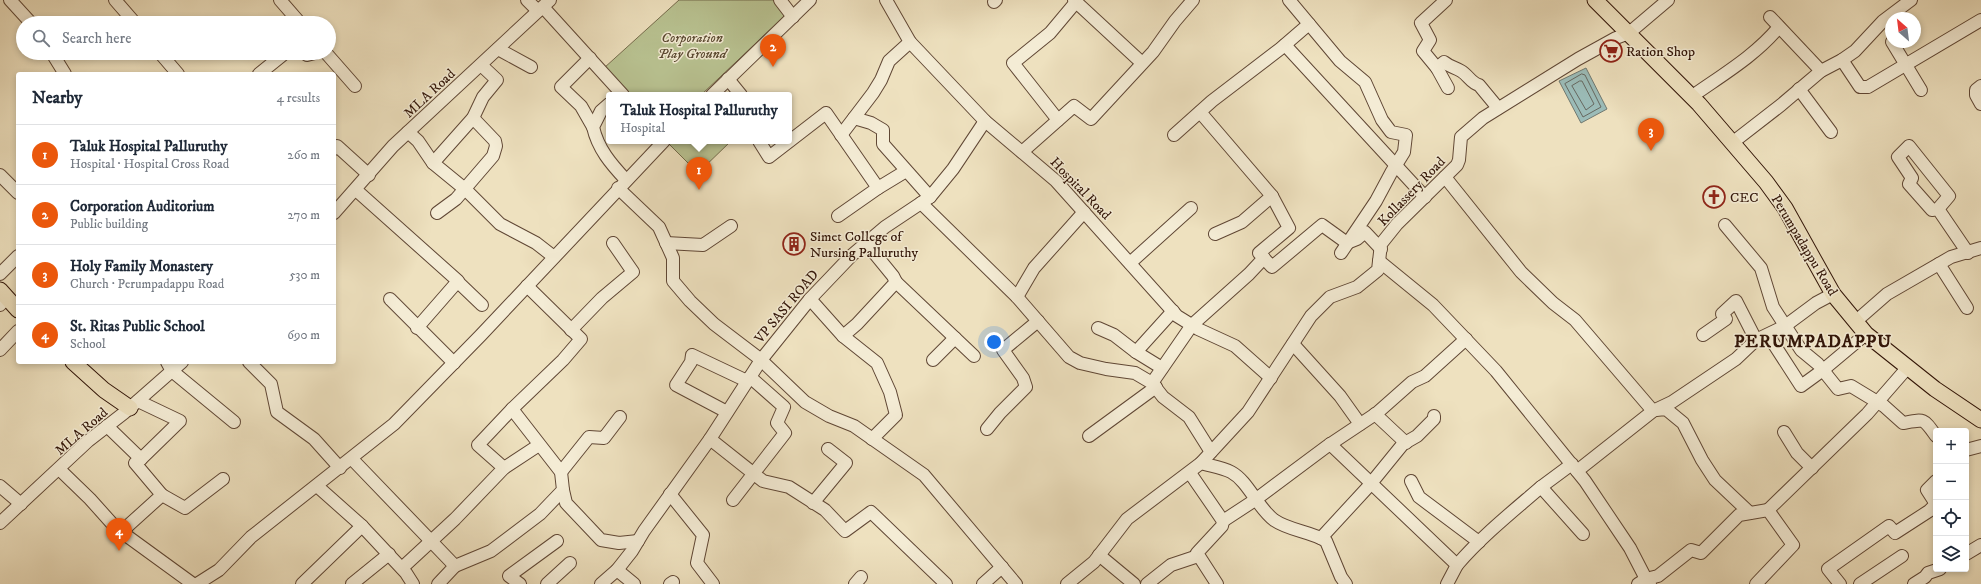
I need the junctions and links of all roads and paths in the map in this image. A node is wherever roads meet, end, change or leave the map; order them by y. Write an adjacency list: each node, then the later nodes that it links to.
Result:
1 (10, 0): 16 (street)
2 (115, 0): 17 (street)
3 (280, 0): 18 (street)
4 (527, 0): 15 (street)
5 (780, 0): 19 (street)
6 (810, 0): 19 (street)
7 (886, 0): 27 (street, Hospital Road)
8 (1193, 0): 37 (street)
9 (1289, 0): 22 (street)
10 (1446, 0): 41 (street)
11 (1595, 0): 25 (main road, Perumpadappu Road)
12 (1668, 0): 25 (street, Kollassery Road)
13 (1911, 0): 23 (street)
14 (1075, 1): 37 (street); 62 (street)
15 (544, 6): 30 (street, MLA Road); 31 (street)
16 (25, 16)
17 (129, 16)
18 (294, 16)
19 (792, 17): 46 (street)
20 (1770, 17): 24 (street)
21 (1981, 20): 39 (street)
22 (1309, 24): 28 (street); 77 (street)
23 (1879, 25): 26 (street); 36 (street)
24 (1779, 27): 42 (street); 55 (street)
25 (1629, 33): 55 (main road, Perumpadappu Road); 58 (street, Kollassery Road)
26 (1885, 33)
27 (910, 42): 61 (street); 63 (street, Hospital Road)
28 (1285, 45): 59 (street); 77 (street)
29 (1895, 48): 39 (street)
30 (498, 49): 38 (street, MLA Road); 40 (street)
31 (590, 58): 52 (street); 64 (street)
32 (56, 60): 43 (street)
33 (166, 60): 44 (street)
34 (276, 60): 45 (street)
35 (332, 60): 47 (street)
36 (1842, 60): 39 (street); 42 (street)
37 (1142, 64): 62 (street)
38 (481, 65): 60 (street); 65 (street, MLA Road)
39 (1905, 65): 51 (street)
40 (531, 67)
41 (1437, 68): 49 (street); 58 (street)
42 (1821, 71): 50 (street)
43 (64, 72)
44 (176, 72)
45 (261, 72)
46 (728, 79): 53 (street); 54 (street)
47 (355, 86)
48 (1981, 86): 56 (street)
49 (1448, 88)
50 (1799, 89): 66 (street); 70 (street)
51 (1921, 90)
52 (618, 92)
53 (715, 92)
54 (739, 92)
55 (1691, 97): 70 (main road, Perumpadappu Road)
56 (1981, 104)
57 (606, 107): 64 (street)
58 (1498, 108): 81 (street, Kollassery Road)
59 (1200, 112): 68 (street); 87 (street)
60 (473, 118): 76 (street); 83 (street)
61 (854, 118): 67 (street); 78 (street)
62 (1058, 120): 75 (street)
63 (986, 121): 75 (street, Hospital Road); 89 (street, VP SASI ROAD)
64 (593, 127): 82 (street)
65 (408, 132): 76 (street); 80 (street, MLA Road)
66 (1831, 132)
67 (841, 135): 69 (street); 84 (street)
68 (1174, 135)
69 (792, 139)
70 (1732, 143): 116 (main road, Perumpadappu Road)
71 (661, 144): 82 (street)
72 (761, 144): 73 (street)
73 (786, 144)
74 (336, 147): 80 (street)
75 (1022, 152): 93 (street, Hospital Road)
76 (433, 163): 83 (street)
77 (1396, 166): 88 (street); 102 (street)
78 (906, 171): 84 (street); 89 (street)
79 (0, 175): 86 (street)
80 (369, 175): 85 (street, MLA Road)
81 (1445, 177): 88 (street, Kollassery Road); 159 (street)
82 (622, 184): 100 (street); 106 (street)
83 (464, 188): 94 (street); 106 (street)
84 (878, 188): 95 (street)
85 (356, 190): 92 (street, MLA Road); 113 (street)
86 (16, 191)
87 (1272, 196): 98 (street); 108 (street)
88 (1425, 197): 104 (street, Kollassery Road)
89 (925, 200): 101 (street, VP SASI ROAD); 118 (street)
90 (1191, 208): 110 (street)
91 (1938, 209): 91 (street); 105 (street)
92 (336, 211)
93 (1084, 212): 110 (street, Hospital Road); 118 (street)
94 (437, 213)
95 (838, 216)
96 (1725, 225): 128 (street)
97 (731, 226): 100 (street)
98 (1215, 234)
99 (613, 243): 131 (street)
100 (666, 243): 144 (street)
101 (866, 243): 114 (street); 119 (street, VP SASI ROAD)
102 (1344, 248): 104 (street); 108 (street)
103 (1981, 248): 105 (street)
104 (1381, 249): 109 (street, Kollassery Road)
105 (1968, 253): 111 (street)
106 (554, 257): 115 (street)
107 (16, 258): 112 (street)
108 (1264, 258): 127 (street)
109 (1379, 261): 138 (street); 140 (street, Kollassery Road)
110 (1130, 263): 124 (street, Hospital Road)
111 (1939, 264): 123 (street); 126 (street)
112 (0, 274)
113 (458, 282): 121 (street); 129 (street)
114 (896, 282): 136 (street); 137 (street)
115 (527, 286): 131 (street); 146 (street)
116 (1833, 294): 126 (main road, Perumpadappu Road); 128 (street)
117 (2, 297): 122 (main road)
118 (1017, 297): 125 (street)
119 (810, 298): 136 (street); 144 (street, VP SASI ROAD)
120 (390, 299): 129 (street)
121 (482, 305)
122 (16, 308)
123 (1967, 308)
124 (1173, 311): 127 (street, Hospital Road); 142 (street)
125 (1038, 320): 155 (street); 168 (street)
126 (1856, 322): 133 (main road, Perumpadappu Road)
127 (1192, 325): 151 (street); 153 (street, Hospital Road)
128 (1785, 326): 135 (street); 152 (street)
129 (417, 328): 146 (street)
130 (1098, 328): 142 (street)
131 (571, 330): 158 (street)
132 (16, 333): 141 (street)
133 (1866, 334): 150 (main road, Perumpadappu Road); 152 (street)
134 (1703, 335): 139 (street)
135 (1768, 335): 139 (street); 152 (street)
136 (843, 336): 173 (street)
137 (955, 338): 143 (street); 145 (street)
138 (1466, 339): 161 (street); 186 (street)
139 (1756, 340): 159 (street)
140 (1293, 344): 153 (street, Kollassery Road); 166 (street)
141 (0, 350)
142 (1136, 352): 151 (street)
143 (974, 356)
144 (761, 360): 154 (street, VP SASI ROAD); 173 (street)
145 (933, 360)
146 (454, 363): 182 (street)
147 (75, 364): 157 (main road)
148 (251, 364): 184 (street)
149 (170, 366): 157 (street, MLA Road); 165 (street)
150 (1908, 367): 156 (street); 164 (main road, Perumpadappu Road)
151 (1162, 368): 155 (street)
152 (1823, 370): 156 (street)
153 (1271, 378): 180 (street, Kollassery Road)
154 (749, 379): 160 (street, VP SASI ROAD); 160 (street); 191 (street)
155 (1154, 385): 171 (street); 180 (street)
156 (1876, 402): 169 (street); 187 (street)
157 (134, 404): 167 (street, MLA Road); 181 (street)
158 (512, 410): 176 (street); 185 (street)
159 (1652, 411): 186 (street); 209 (street)
160 (727, 412): 172 (street, VP SASI ROAD)
161 (1375, 414): 166 (street); 174 (street)
162 (1434, 416): 174 (street)
163 (620, 417): 189 (street)
164 (1981, 420)
165 (234, 422)
166 (1360, 424): 175 (street)
167 (107, 426): 181 (street); 188 (street, MLA Road)
168 (987, 430)
169 (1933, 431)
170 (1784, 432): 187 (street)
171 (1090, 436)
172 (710, 439): 191 (street); 200 (street, VP SASI ROAD)
173 (872, 439): 229 (street)
174 (1406, 443): 194 (street)
175 (1330, 444): 194 (street); 204 (street)
176 (539, 445): 185 (street); 189 (street)
177 (1981, 446): 179 (street)
178 (828, 449): 205 (street)
179 (1969, 449)
180 (1211, 452): 183 (street, Kollassery Road)
181 (141, 459): 201 (street)
182 (352, 459): 184 (street); 216 (street)
183 (1201, 463): 190 (street, Kollassery Road); 204 (street)
184 (340, 468): 197 (street)
185 (504, 468): 216 (street)
186 (1574, 468): 198 (street); 233 (street)
187 (1812, 468): 208 (street)
188 (59, 469): 206 (street, MLA Road); 213 (street)
189 (561, 472): 199 (street)
190 (1190, 473): 210 (street); 223 (street, Kollassery Road)
191 (755, 474): 203 (street); 205 (street)
192 (223, 479): 201 (street)
193 (1411, 481): 219 (street)
194 (1371, 484): 215 (street); 227 (street)
195 (1933, 484): 202 (street)
196 (0, 486): 206 (street)
197 (317, 486): 212 (street); 235 (street)
198 (1541, 487): 214 (street); 219 (street)
199 (563, 490): 218 (street); 228 (street)
200 (670, 494): 218 (street, VP SASI ROAD); 244 (street)
201 (162, 495): 213 (street)
202 (1933, 499)
203 (733, 500)
204 (1255, 500): 210 (street); 215 (street)
205 (814, 503): 245 (street)
206 (21, 504): 211 (street, MLA Road)
207 (1933, 507): 255 (street)
208 (1768, 510): 209 (street); 254 (street)
209 (1750, 513): 233 (street)
210 (1223, 521): 224 (street)
211 (0, 523)
212 (362, 526): 222 (street); 236 (street)
213 (121, 532): 234 (street)
214 (1583, 534)
215 (1321, 538): 252 (street)
216 (430, 541): 228 (street); 230 (street)
217 (557, 541): 240 (street)
218 (638, 541): 231 (street, VP SASI ROAD)
219 (1479, 542): 227 (street)
220 (1981, 545): 221 (street)
221 (1969, 552)
222 (389, 554): 230 (street); 237 (street)
223 (1099, 555): 248 (street, Kollassery Road); 249 (street)
224 (1198, 556): 250 (street); 251 (street)
225 (1902, 556): 256 (street)
226 (570, 563): 241 (street)
227 (1457, 565): 253 (street)
228 (455, 566): 239 (street)
229 (1002, 567): 246 (street); 247 (street)
230 (402, 568): 238 (street)
231 (617, 570): 242 (street, VP SASI ROAD); 243 (street)
232 (1933, 571): 257 (street)
233 (1644, 582)
234 (193, 584)
235 (197, 584)
236 (303, 584)
237 (352, 584)
238 (413, 584)
239 (438, 584)
240 (520, 584)
241 (547, 584)
242 (601, 584)
243 (634, 584)
244 (713, 584)
245 (946, 584)
246 (982, 584)
247 (1016, 584)
248 (1067, 584)
249 (1134, 584)
250 (1147, 584)
251 (1217, 584)
252 (1346, 584)
253 (1447, 584)
254 (1756, 584)
255 (1840, 584)
256 (1860, 584)
257 (1914, 584)

